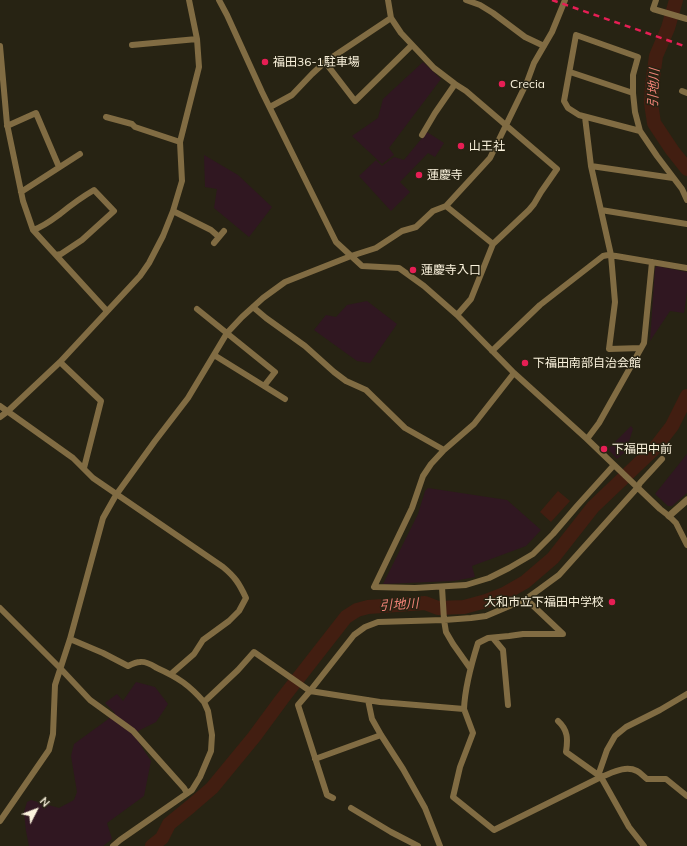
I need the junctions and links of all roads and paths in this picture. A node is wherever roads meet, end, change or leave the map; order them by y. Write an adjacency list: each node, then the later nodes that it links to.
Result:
1 (189, 0): 9 (street)
2 (220, 0): 18 (street)
3 (388, 0): 7 (street)
4 (466, 0): 13 (street)
5 (565, 0): 13 (street)
6 (656, 0): 8 (street)
7 (391, 18): 11 (street); 14 (street)
8 (685, 19)
9 (197, 39): 10 (street); 29 (street)
10 (132, 45)
11 (412, 45): 14 (street); 16 (street)
12 (0, 46): 25 (street)
13 (544, 46): 24 (street)
14 (325, 62): 18 (street)
15 (570, 72): 17 (street); 17 (street); 22 (street)
16 (455, 84): 19 (street); 24 (street)
17 (633, 93): 27 (street)
18 (270, 107): 47 (street)
19 (435, 113): 21 (street); 26 (street)
20 (106, 117): 29 (street)
21 (442, 117)
22 (585, 117): 27 (street); 31 (street)
23 (420, 123): 26 (street)
24 (506, 125): 36 (street); 44 (street)
25 (7, 126): 32 (street); 34 (street)
26 (427, 127): 28 (street)
27 (640, 131): 33 (street)
28 (422, 134)
29 (180, 142): 38 (street)
30 (80, 154): 32 (street)
31 (591, 166): 33 (street); 37 (street)
32 (59, 168): 34 (street)
33 (673, 178): 35 (street)
34 (21, 192): 40 (street)
35 (687, 200)
36 (446, 206): 44 (street); 47 (street)
37 (601, 210): 39 (street); 46 (street)
38 (173, 211): 42 (street); 52 (street)
39 (687, 224)
40 (33, 230): 45 (street); 45 (street)
41 (224, 231): 42 (street)
42 (219, 237): 43 (street)
43 (214, 243)
44 (493, 244): 53 (street)
45 (56, 255): 52 (street)
46 (611, 255): 48 (street); 55 (street); 56 (street)
47 (351, 256): 50 (street); 53 (street)
48 (652, 262): 49 (street); 55 (street)
49 (687, 268)
50 (253, 307): 54 (street); 66 (street)
51 (197, 309): 54 (street)
52 (107, 311): 58 (street)
53 (457, 315): 56 (street)
54 (227, 333): 57 (street); 60 (street)
55 (641, 348): 65 (street)
56 (492, 351): 59 (street)
57 (214, 355): 60 (street); 71 (street)
58 (60, 362): 63 (street); 69 (street)
59 (514, 373): 65 (street); 66 (street)
60 (264, 386): 61 (street)
61 (285, 399)
62 (0, 406): 63 (street)
63 (8, 411): 64 (street); 69 (street)
64 (0, 417)
65 (587, 439): 68 (street)
66 (444, 450): 75 (street)
67 (662, 459): 70 (street)
68 (615, 466): 70 (street); 75 (street)
69 (84, 468): 71 (street)
70 (638, 487): 73 (street); 76 (street)
71 (116, 494): 80 (street); 83 (street)
72 (687, 500): 73 (street)
73 (669, 516): 74 (street)
74 (687, 545)
75 (442, 589): 78 (street)
76 (526, 599): 78 (street); 79 (street)
77 (1, 611): 81 (street)
78 (444, 618): 82 (street); 84 (street)
79 (493, 638): 82 (street); 88 (street)
80 (70, 639): 81 (street); 83 (street)
81 (60, 668): 94 (street); 98 (street)
82 (470, 668): 89 (street)
83 (171, 674): 87 (street)
84 (308, 689): 86 (street); 87 (street); 92 (street)
85 (687, 694): 93 (street)
86 (368, 700): 89 (street); 91 (street)
87 (204, 702): 94 (street)
88 (508, 705)
89 (464, 709): 93 (street)
90 (558, 720): 93 (street)
91 (381, 735): 92 (street); 101 (street)
92 (315, 759): 96 (street)
93 (601, 777): 95 (street); 102 (street)
94 (187, 793): 99 (street)
95 (687, 796)
96 (333, 798)
97 (351, 808): 100 (street)
98 (0, 821)
99 (113, 846)
100 (418, 846)
101 (440, 846)
102 (644, 846)

